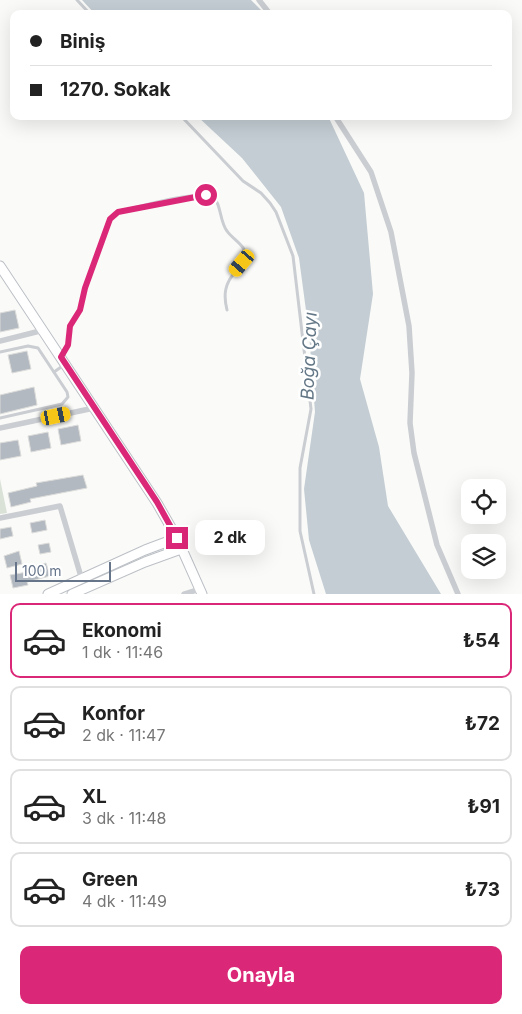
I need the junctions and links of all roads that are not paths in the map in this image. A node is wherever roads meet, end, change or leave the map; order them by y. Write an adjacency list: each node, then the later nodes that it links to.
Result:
1 (77, 0): 3 (lane)
2 (259, 0): 4 (street)
3 (86, 10)
4 (267, 10)
5 (185, 120): 25 (lane)
6 (338, 120): 26 (street)
7 (0, 266): 9 (street)
8 (227, 310): 12 (lane)
9 (44, 330): 10 (street); 12 (street)
10 (0, 341)
11 (0, 352): 13 (lane)
12 (63, 361): 13 (lane); 14 (street)
13 (54, 372): 15 (lane)
14 (94, 408): 16 (street); 18 (street)
15 (0, 418)
16 (0, 428)
17 (0, 518): 20 (street)
18 (177, 538): 19 (street); 20 (street)
19 (182, 549): 20 (street); 21 (street)
20 (83, 588): 22 (street); 23 (street)
21 (201, 592): 24 (street)
22 (48, 594)
23 (72, 594)
24 (184, 594)
25 (314, 594)
26 (458, 594)

